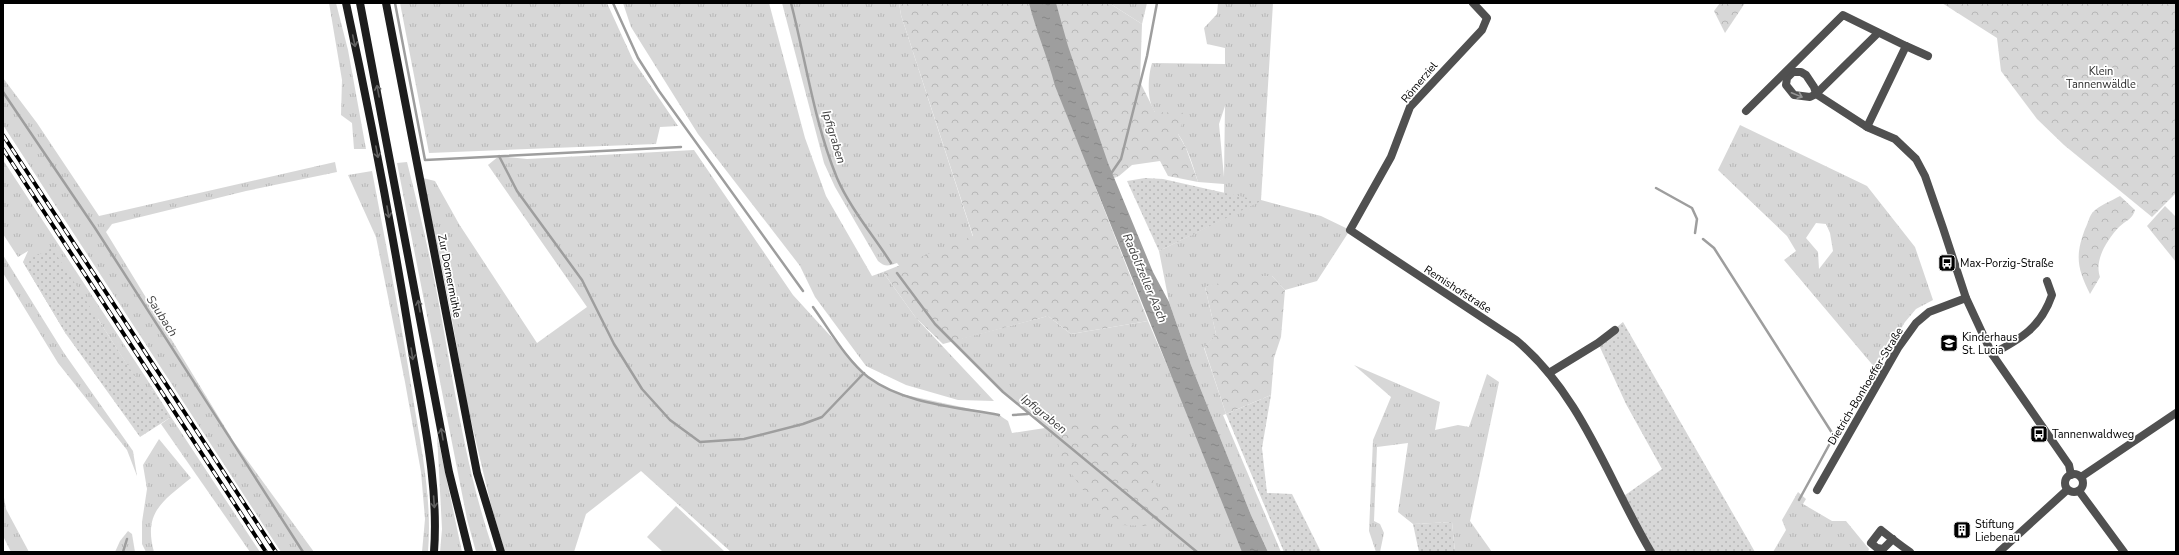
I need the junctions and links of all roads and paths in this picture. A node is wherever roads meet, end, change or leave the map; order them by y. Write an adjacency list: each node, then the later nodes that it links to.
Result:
1 (346, 3): 25 (main road, one-way to 25)
2 (360, 3): 26 (main road, one-way to 2)
3 (386, 3): 27 (main road, Zur Dornermühle)
4 (1473, 3): 12 (street, Römerziel)
5 (1878, 33): 6 (street); 8 (street); 9 (street)
6 (1906, 46): 7 (street); 11 (street)
7 (1928, 56)
8 (1792, 70): 9 (street); 9 (street, one-way to 9); 10 (street)
9 (1816, 94): 11 (street)
10 (1746, 111)
11 (1867, 127): 14 (street)
12 (1350, 230): 17 (street, Remishofstraße)
13 (2047, 281): 16 (street)
14 (1966, 298): 16 (street); 21 (street, Dietrich-Bonhoeffer-Straße)
15 (1615, 330): 17 (street)
16 (1992, 354): 19 (street)
17 (1549, 373): 28 (street, Remishofstraße)
18 (2176, 413): 20 (street)
19 (2071, 475): 20 (street); 22 (street)
20 (2081, 477): 23 (street)
21 (1817, 490)
22 (2067, 490): 23 (street); 30 (street)
23 (2079, 491): 31 (street)
24 (1894, 539): 29 (street)
25 (434, 552)
26 (469, 552)
27 (501, 552)
28 (1651, 552)
29 (1910, 552)
30 (1999, 552)
31 (2124, 552)

